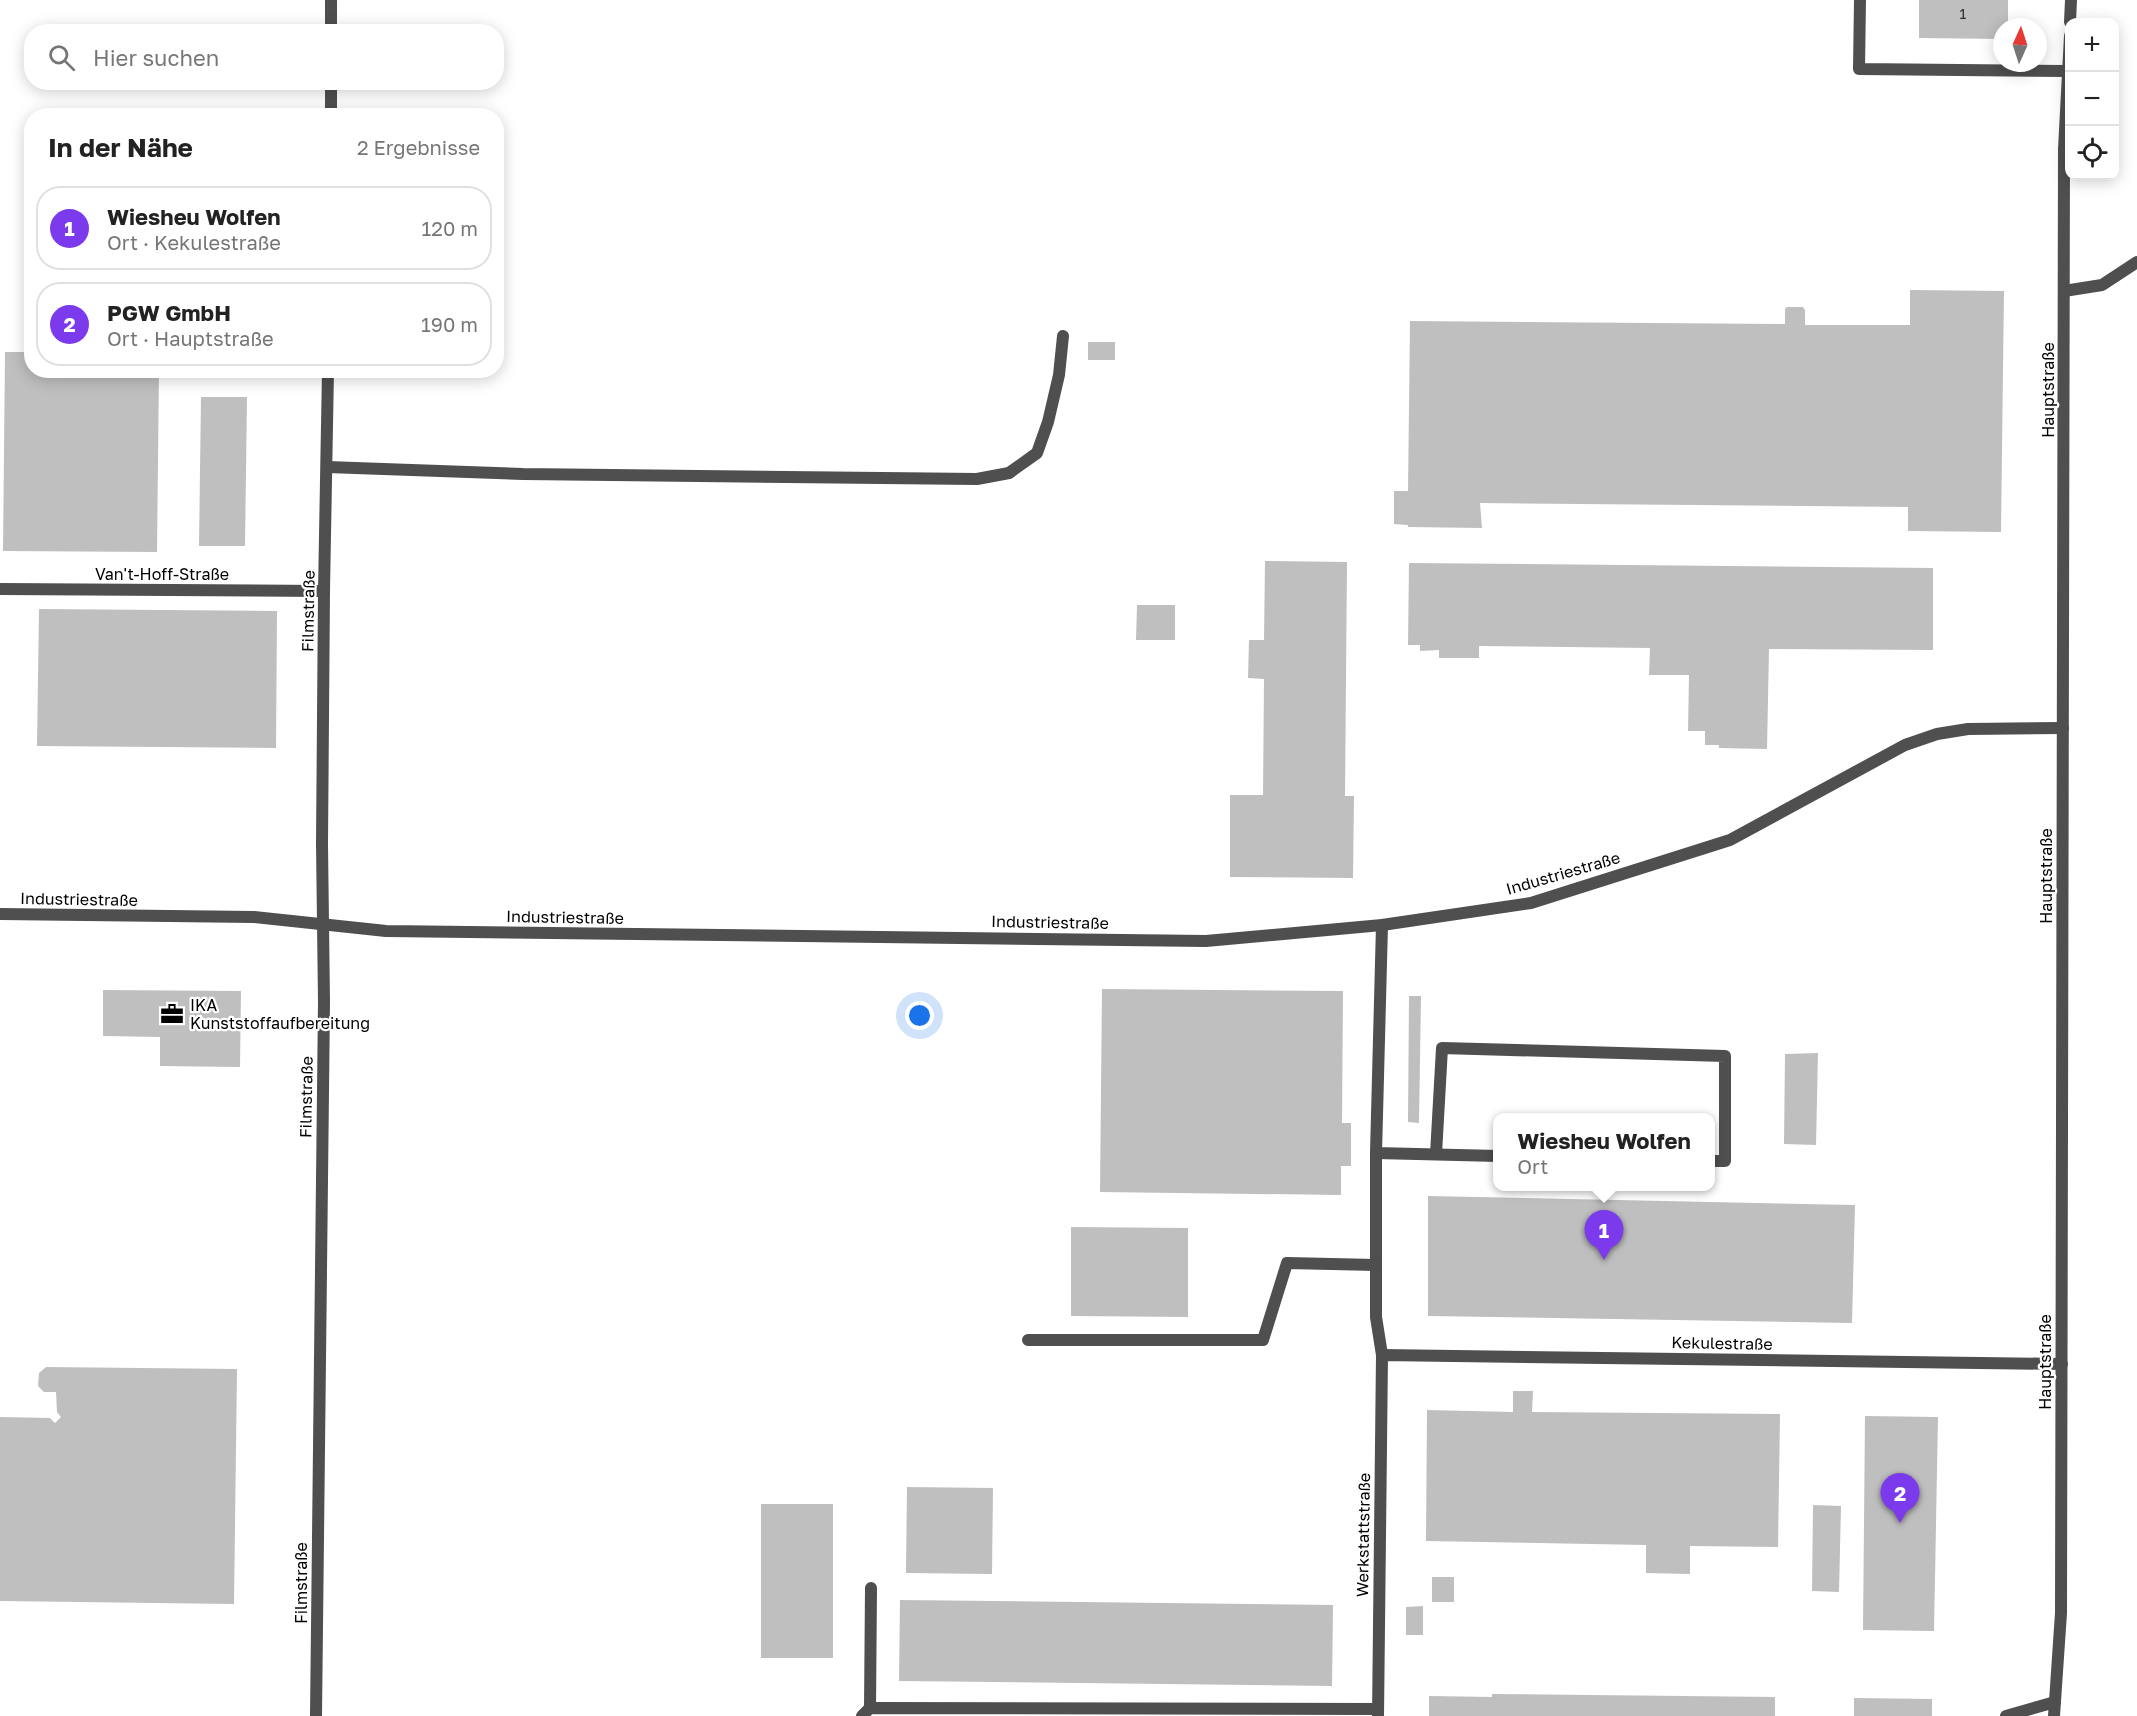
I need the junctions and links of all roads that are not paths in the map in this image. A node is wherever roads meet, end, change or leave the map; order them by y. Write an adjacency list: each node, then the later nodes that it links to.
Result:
1 (332, 0): 5 (street)
2 (1860, 0): 6 (street)
3 (2071, 0): 4 (street)
4 (2070, 18)
5 (331, 24)
6 (2065, 71)
7 (2068, 72): 11 (street, Hauptstraße)
8 (331, 90): 9 (street)
9 (331, 108)
10 (2137, 262): 11 (street)
11 (2064, 291): 17 (street, Hauptstraße)
12 (1063, 336): 14 (street)
13 (328, 378): 14 (street, Filmstraße)
14 (327, 467): 16 (street, Filmstraße)
15 (0, 589): 16 (street, Van't-Hoff-Straße)
16 (324, 591): 19 (street, Filmstraße)
17 (2063, 728): 20 (street, Industriestraße); 28 (street, Hauptstraße)
18 (0, 914): 19 (street, Industriestraße)
19 (324, 925): 20 (street, Industriestraße); 33 (street, Filmstraße)
20 (1382, 925): 21 (street, Werkstattstraße)
21 (1376, 1153): 22 (street); 25 (street, Werkstattstraße)
22 (1436, 1154): 23 (street); 24 (street)
23 (1493, 1156)
24 (1715, 1161)
25 (1376, 1265): 26 (street); 27 (street, Werkstattstraße)
26 (1029, 1340)
27 (1382, 1355): 28 (street, Kekulestraße); 32 (street, Werkstattstraße)
28 (2062, 1364): 30 (street, Hauptstraße)
29 (871, 1588): 31 (street)
30 (2055, 1702): 34 (street); 35 (street, Hauptstraße)
31 (866, 1712): 32 (street)
32 (1378, 1713)
33 (316, 1716)
34 (2006, 1716)
35 (2054, 1716)

